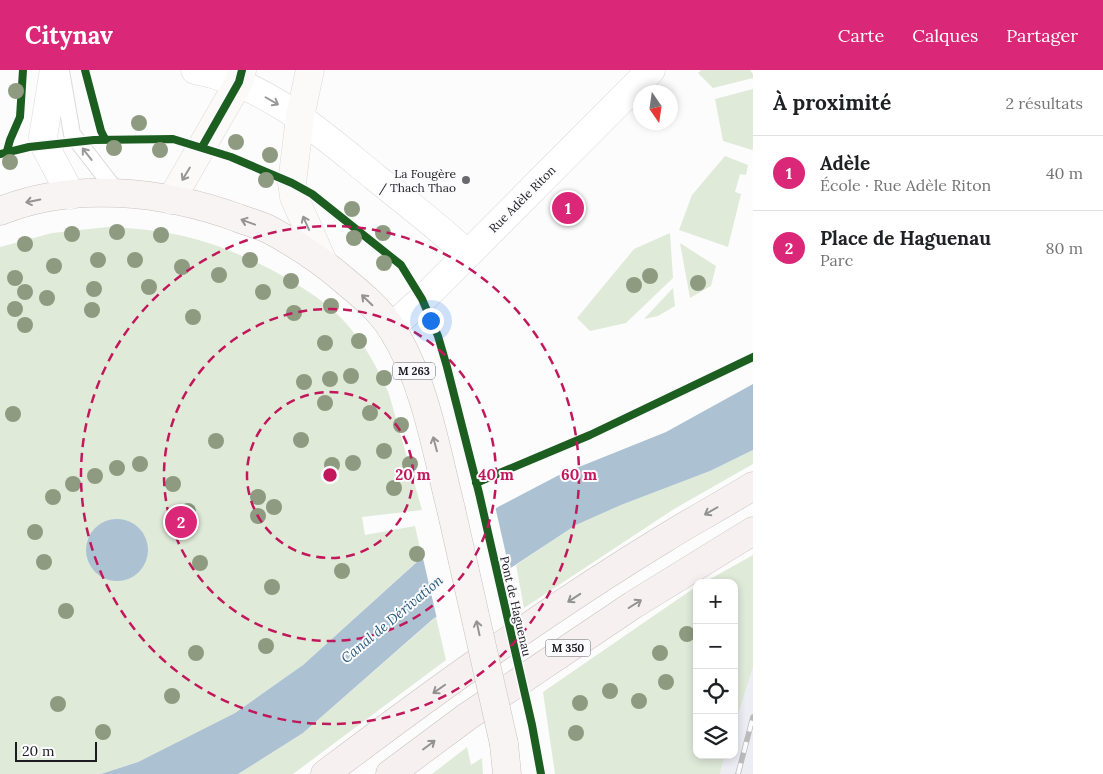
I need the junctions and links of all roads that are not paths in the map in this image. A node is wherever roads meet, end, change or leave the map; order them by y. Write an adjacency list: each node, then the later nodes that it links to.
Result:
1 (54, 70): 9 (street)
2 (61, 70): 8 (lane, one-way to 2)
3 (195, 70): 6 (street)
4 (310, 70): 7 (main road)
5 (651, 70): 12 (street, Rue Adèle Riton)
6 (240, 76): 7 (street, one-way to 7); 10 (main road, one-way to 10)
7 (300, 117): 12 (street); 13 (main road, one-way to 7)
8 (117, 192): 9 (main road, M 263); 10 (main road, M 263)
9 (71, 195): 11 (main road, M 263, one-way to 11)
10 (170, 200): 13 (main road, M 263, one-way to 10)
11 (0, 211)
12 (468, 254): 14 (street, Rue Adèle Riton)
13 (323, 262): 14 (main road, M 263, one-way to 13)
14 (392, 328): 19 (main road, M 263, one-way to 14, bridge)
15 (753, 486): 17 (highway, one-way to 17)
16 (753, 531): 18 (highway, M 350, one-way to 16)
17 (325, 774)
18 (390, 774)
19 (508, 774)

